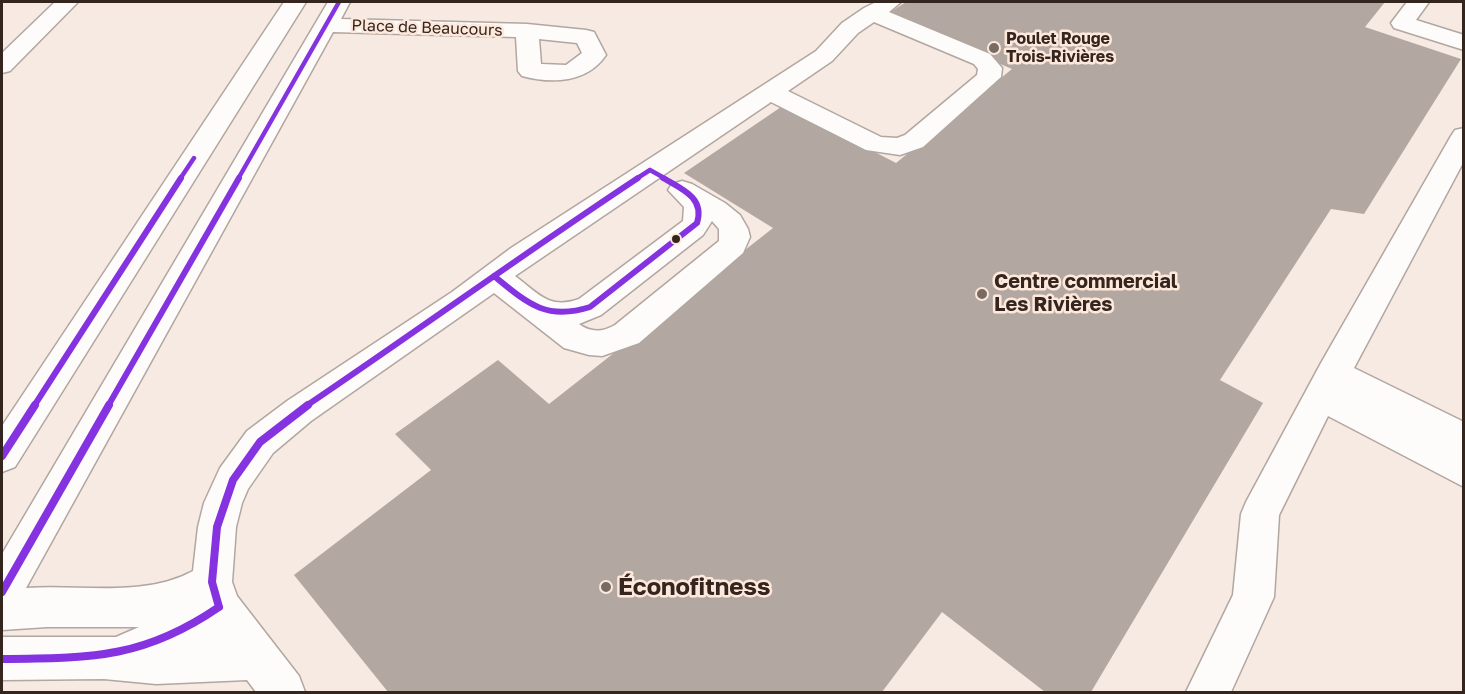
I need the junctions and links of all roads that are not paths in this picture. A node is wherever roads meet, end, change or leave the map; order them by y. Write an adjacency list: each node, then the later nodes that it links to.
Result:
1 (67, 2): 8 (street)
2 (295, 2): 17 (street)
3 (1418, 2): 7 (street)
4 (881, 7): 9 (street); 9 (street)
5 (332, 13): 6 (street, Place de Beaucours); 19 (street)
6 (527, 31)
7 (1464, 43)
8 (2, 66)
9 (770, 92): 11 (street)
10 (1464, 136): 15 (street)
11 (650, 170): 12 (street); 13 (street)
12 (691, 196): 14 (street); 14 (street)
13 (494, 276): 14 (street); 20 (street)
14 (540, 311)
15 (1327, 385): 16 (street); 18 (street); 26 (street)
16 (1464, 440)
17 (2, 456)
18 (1464, 471)
19 (2, 592)
20 (216, 594): 21 (street); 22 (street); 23 (street)
21 (2, 610)
22 (105, 657): 23 (street); 24 (street)
23 (258, 658): 25 (street)
24 (2, 659)
25 (283, 693)
26 (1208, 693)

